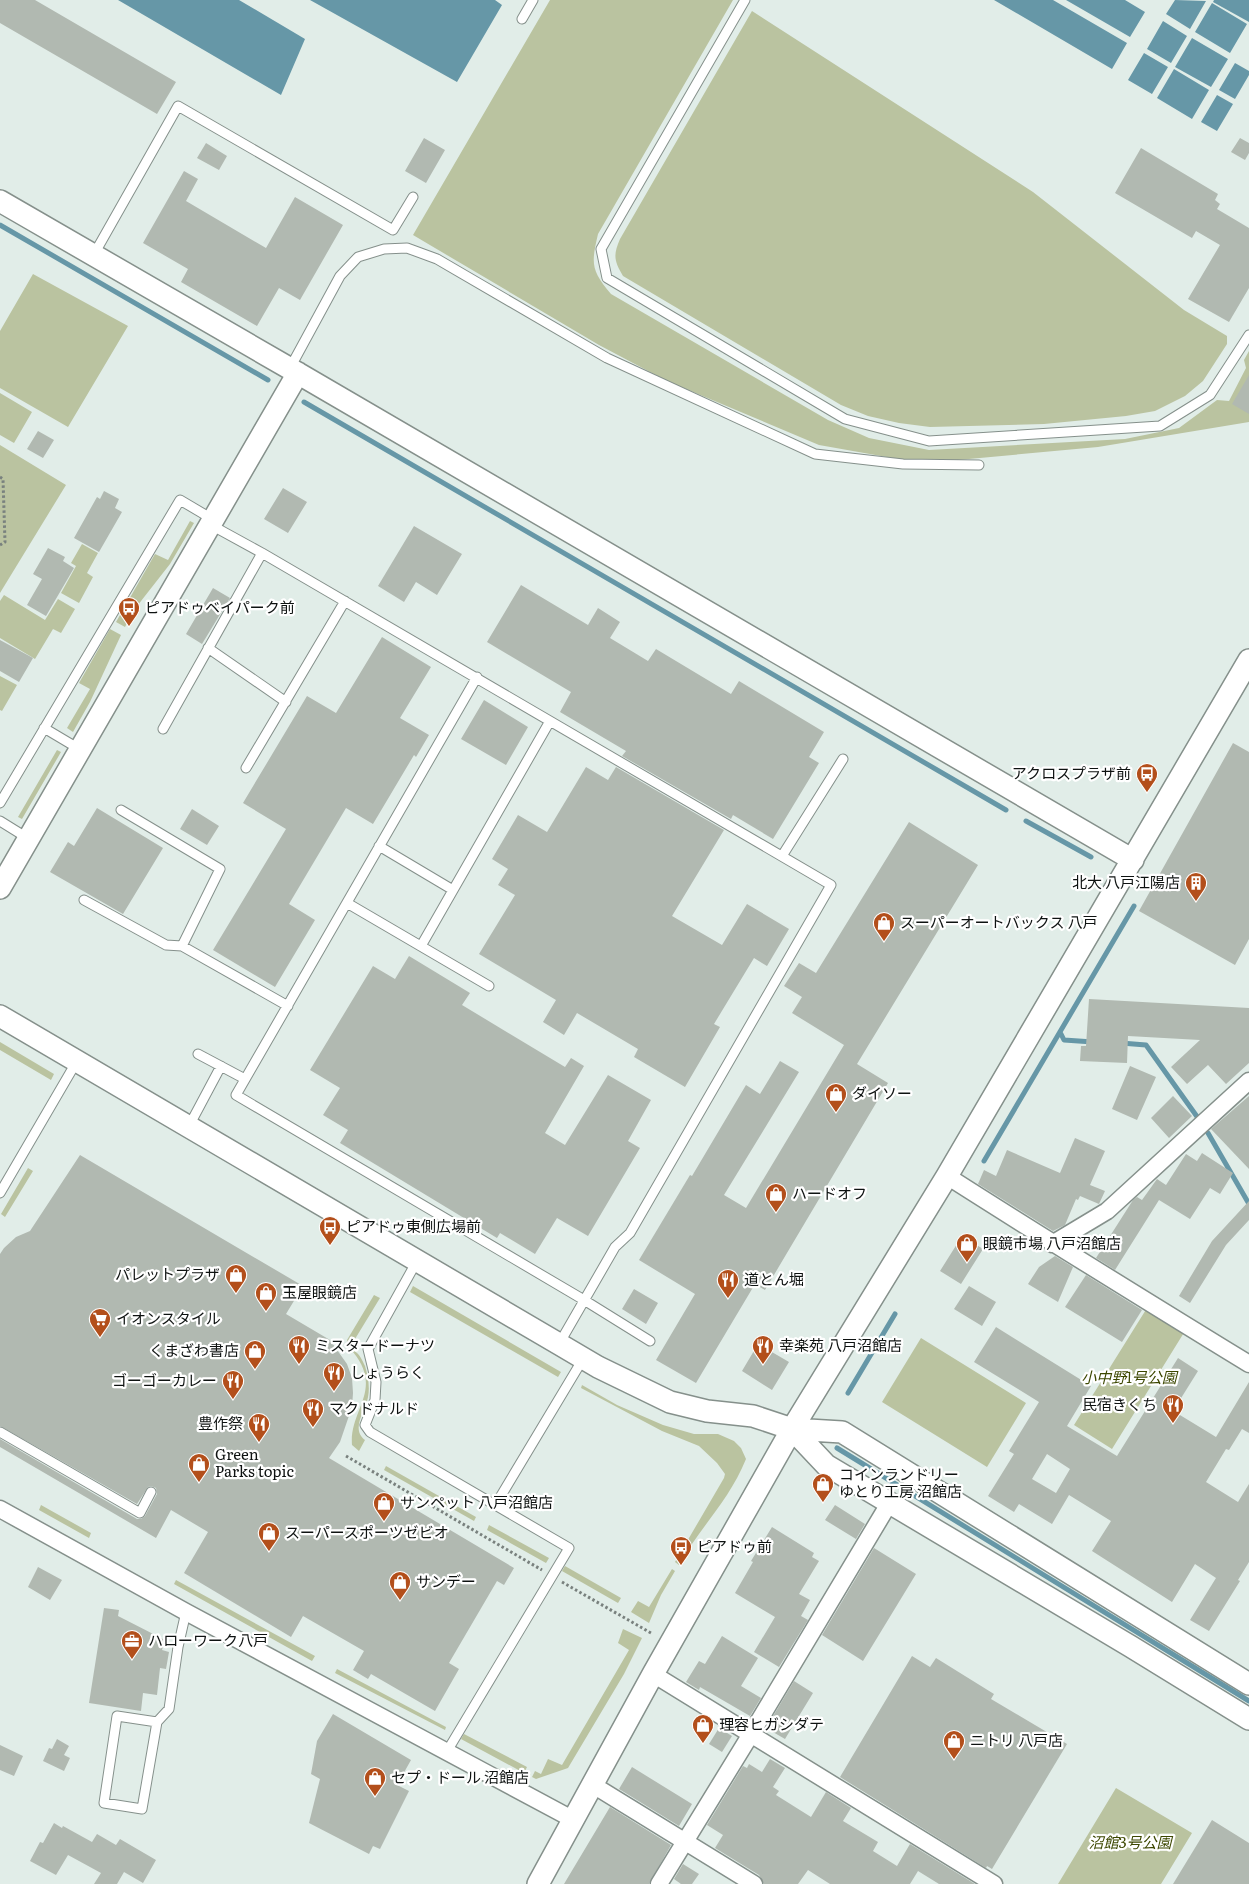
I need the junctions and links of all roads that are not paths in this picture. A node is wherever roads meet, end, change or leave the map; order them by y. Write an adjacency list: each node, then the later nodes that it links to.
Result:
1 (533, 0): 3 (lane)
2 (745, 0): 7 (lane)
3 (522, 19)
4 (413, 197): 6 (lane)
5 (0, 202): 6 (street)
6 (93, 256): 8 (street)
7 (1249, 335)
8 (294, 370): 9 (lane); 10 (street); 29 (street)
9 (979, 465)
10 (213, 523): 11 (lane); 18 (lane); 20 (street)
11 (262, 553): 12 (lane); 13 (lane)
12 (345, 602): 15 (lane); 16 (lane)
13 (208, 648): 16 (lane); 19 (lane)
14 (1249, 660): 29 (street)
15 (477, 677): 17 (lane); 27 (lane)
16 (286, 702): 22 (lane)
17 (550, 721): 28 (lane); 31 (lane)
18 (44, 728): 20 (lane); 23 (lane)
19 (163, 729)
20 (81, 750): 26 (street)
21 (843, 759): 28 (lane)
22 (246, 768)
23 (0, 803)
24 (121, 810): 34 (lane)
25 (0, 821): 26 (lane)
26 (29, 839): 30 (street)
27 (379, 846): 31 (lane); 33 (lane)
28 (782, 856): 49 (lane)
29 (1134, 860): 45 (street)
30 (0, 888)
31 (453, 890): 35 (lane)
32 (84, 900): 34 (lane)
33 (347, 903): 35 (lane); 37 (lane)
34 (182, 946): 37 (lane)
35 (421, 946): 36 (lane)
36 (489, 986)
37 (288, 1006): 42 (lane)
38 (0, 1016): 40 (street)
39 (198, 1054): 41 (lane)
40 (78, 1061): 44 (street); 46 (lane)
41 (221, 1066): 42 (lane); 44 (lane)
42 (245, 1079): 49 (lane)
43 (1249, 1081): 47 (street)
44 (188, 1126): 48 (street)
45 (947, 1176): 47 (street); 54 (street)
46 (0, 1193)
47 (1052, 1244): 53 (street)
48 (417, 1261): 51 (street); 58 (lane)
49 (584, 1300): 50 (lane); 51 (lane)
50 (650, 1341)
51 (559, 1344): 52 (street)
52 (583, 1358): 54 (street); 58 (lane)
53 (1249, 1364)
54 (792, 1429): 57 (street); 61 (street); 62 (street)
55 (0, 1432): 56 (lane)
56 (152, 1492)
57 (890, 1502): 63 (street); 65 (street)
58 (496, 1504): 66 (lane)
59 (0, 1509): 60 (street)
60 (186, 1612): 64 (lane); 66 (street)
61 (653, 1674): 65 (street); 67 (street)
62 (1249, 1684)
63 (1249, 1719)
64 (157, 1722): 64 (lane)
65 (751, 1734): 69 (street); 73 (street)
66 (446, 1753): 68 (street)
67 (593, 1785): 68 (street); 69 (street)
68 (574, 1820): 70 (street)
69 (686, 1842): 71 (street); 72 (street)
70 (538, 1884)
71 (659, 1884)
72 (754, 1884)
73 (994, 1884)

